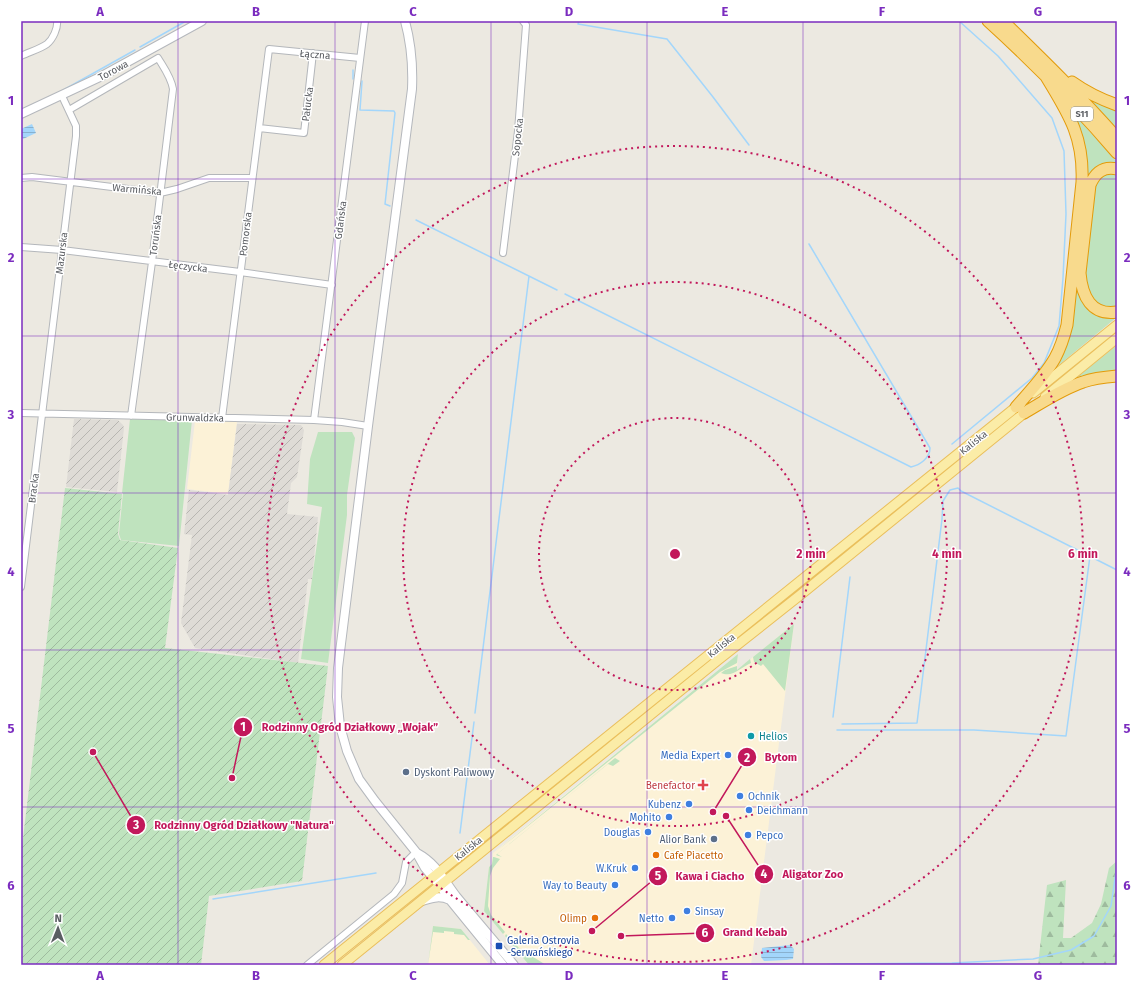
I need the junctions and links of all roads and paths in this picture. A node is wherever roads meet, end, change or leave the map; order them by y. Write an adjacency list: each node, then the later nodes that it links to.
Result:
1 (57, 21): 10 (street)
2 (202, 21): 13 (street, Torowa)
3 (365, 21): 11 (street, Gdańska)
4 (405, 21): 41 (street)
5 (523, 21): 27 (street, Sopocka)
6 (988, 21): 12 (highway, S11)
7 (1003, 21): 12 (highway, S11)
8 (269, 49): 9 (street, Łączna); 17 (street, Pomorska)
9 (313, 53): 11 (street, Łączna); 17 (street, Pałucka)
10 (21, 56)
11 (360, 58): 30 (street, Gdańska)
12 (1047, 70): 14 (highway); 18 (highway, S11); 19 (highway, S11); 35 (highway)
13 (62, 96): 15 (street, Mazurska); 16 (street, Torowa)
14 (1117, 105)
15 (68, 110): 23 (street, Mazurska); 24 (street, Toruńska)
16 (21, 114)
17 (259, 128): 22 (street, Pomorska)
18 (1117, 138)
19 (1117, 153)
20 (1117, 169): 31 (highway)
21 (21, 178): 23 (street, Warmińska)
22 (252, 178): 24 (street, Warmińska); 29 (street, Pomorska)
23 (70, 182): 24 (street, Warmińska); 26 (street, Mazurska)
24 (160, 193): 28 (street, Toruńska)
25 (21, 247): 26 (street, Łęczycka)
26 (62, 250): 28 (street, Łęczycka); 37 (street, Mazurska)
27 (503, 253)
28 (152, 262): 29 (street, Łęczycka); 38 (street, Toruńska)
29 (240, 272): 30 (street, Łęczycka); 39 (street, Pomorska)
30 (332, 285): 40 (street, Gdańska)
31 (1117, 312)
32 (1117, 325): 35 (main road, Kaliska)
33 (1117, 338): 35 (main road, Kaliska)
34 (1117, 376): 35 (highway)
35 (1020, 410): 44 (main road, Kaliska); 45 (main road, Kaliska)
36 (21, 413): 37 (street, Grunwaldzka)
37 (42, 414): 38 (street, Grunwaldzka); 42 (street, Bracka)
38 (131, 416): 39 (street, Grunwaldzka)
39 (222, 418): 40 (street, Grunwaldzka)
40 (314, 420): 41 (street, Grunwaldzka)
41 (368, 426): 43 (street)
42 (21, 587)
43 (416, 852): 44 (street); 48 (street)
44 (436, 874): 45 (street); 49 (main road, Kaliska)
45 (443, 884): 46 (street); 47 (main road, Kaliska); 52 (street)
46 (450, 900): 47 (street); 51 (street)
47 (421, 901): 50 (main road, Kaliska)
48 (307, 965)
49 (324, 965)
50 (342, 965)
51 (503, 965)
52 (514, 965)

